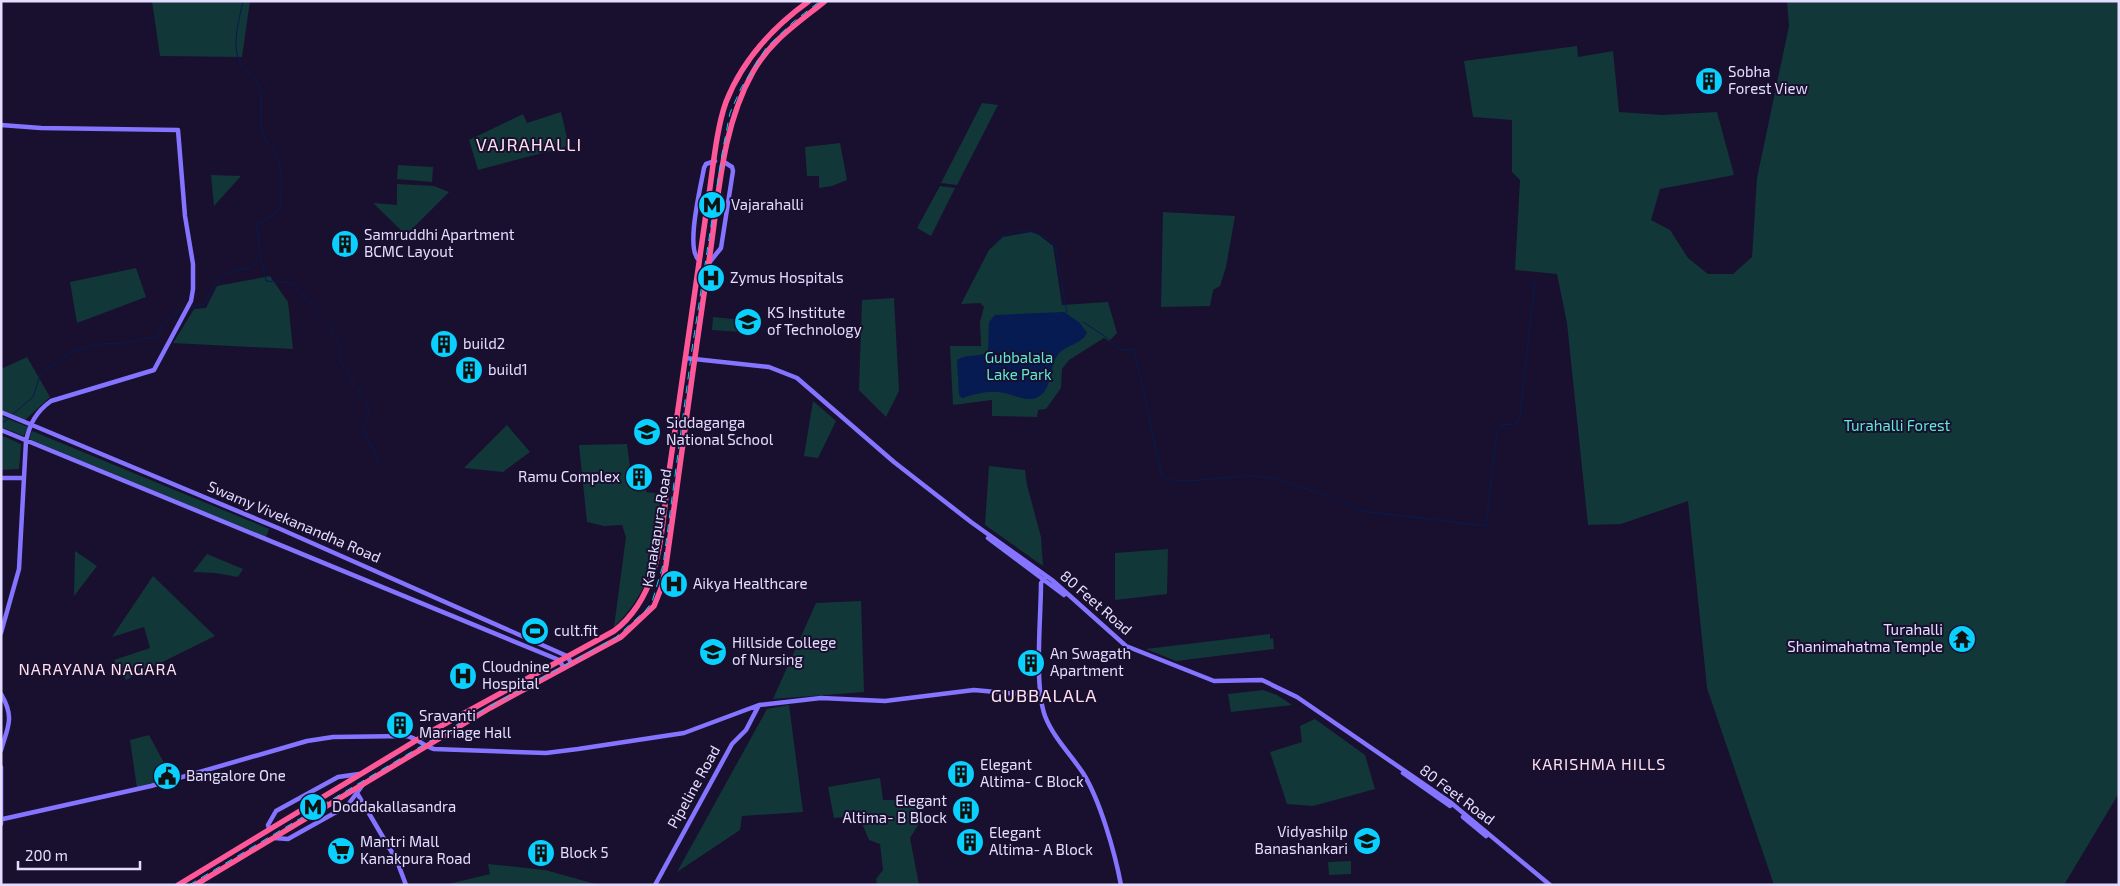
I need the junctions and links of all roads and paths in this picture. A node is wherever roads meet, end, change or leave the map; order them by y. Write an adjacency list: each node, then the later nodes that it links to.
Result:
1 (809, 1): 4 (highway, Kanakapura Road)
2 (825, 1): 5 (highway, Kanakapura Road)
3 (1, 125): 11 (main road)
4 (715, 159): 5 (highway); 6 (highway, Kanakapura Road); 6 (main road, Kanakapura Road)
5 (724, 160): 7 (highway, Kanakapura Road); 7 (main road, Kanakapura Road)
6 (699, 260): 8 (highway, Kanakapura Road)
7 (709, 262): 9 (highway, Kanakapura Road)
8 (685, 360): 9 (main road, 80 Feet Road); 19 (highway, Kanakapura Road)
9 (694, 361): 14 (main road, 80 Feet Road); 21 (highway, Kanakapura Road)
10 (1, 412): 11 (main road, Swamy Vivekanandha Road)
11 (30, 424): 13 (main road); 19 (main road, Swamy Vivekanandha Road)
12 (1, 430): 13 (main road, Swamy Vivekanandha Road)
13 (26, 441): 16 (main road); 20 (main road, Swamy Vivekanandha Road)
14 (878, 450): 17 (main road, 80 Feet Road); 42 (main road, 80 Feet Road)
15 (1, 478): 16 (main road)
16 (23, 478): 18 (main road)
17 (1042, 581): 24 (main road); 41 (main road, 80 Feet Road)
18 (1, 633)
19 (567, 656): 20 (highway, Kanakapura Road); 21 (main road)
20 (559, 660): 22 (main road); 26 (highway, Kanakapura Road)
21 (572, 664): 22 (highway, Kanakapura Road)
22 (564, 668): 27 (highway, Kanakapura Road)
23 (1, 694): 28 (main road)
24 (1041, 696): 25 (main road); 40 (main road)
25 (759, 705): 27 (main road); 39 (main road, Pipeline Road)
26 (417, 740): 27 (main road); 30 (highway, Kanakapura Road); 33 (main road)
27 (425, 747): 31 (highway, Kanakapura Road)
28 (1, 750)
29 (1, 766): 33 (main road)
30 (361, 773): 34 (highway, Kanakapura Road); 34 (main road, Kanakapura Road)
31 (363, 785): 32 (main road, Kanakapura Road); 35 (highway, Kanakapura Road)
32 (357, 793): 35 (main road, Kanakapura Road); 38 (main road)
33 (2, 822)
34 (269, 828): 36 (highway, Kanakapura Road)
35 (270, 839): 37 (highway, Kanakapura Road)
36 (178, 885)
37 (195, 885)
38 (406, 885)
39 (654, 885)
40 (1121, 885)
41 (1545, 885)
42 (1550, 885)

